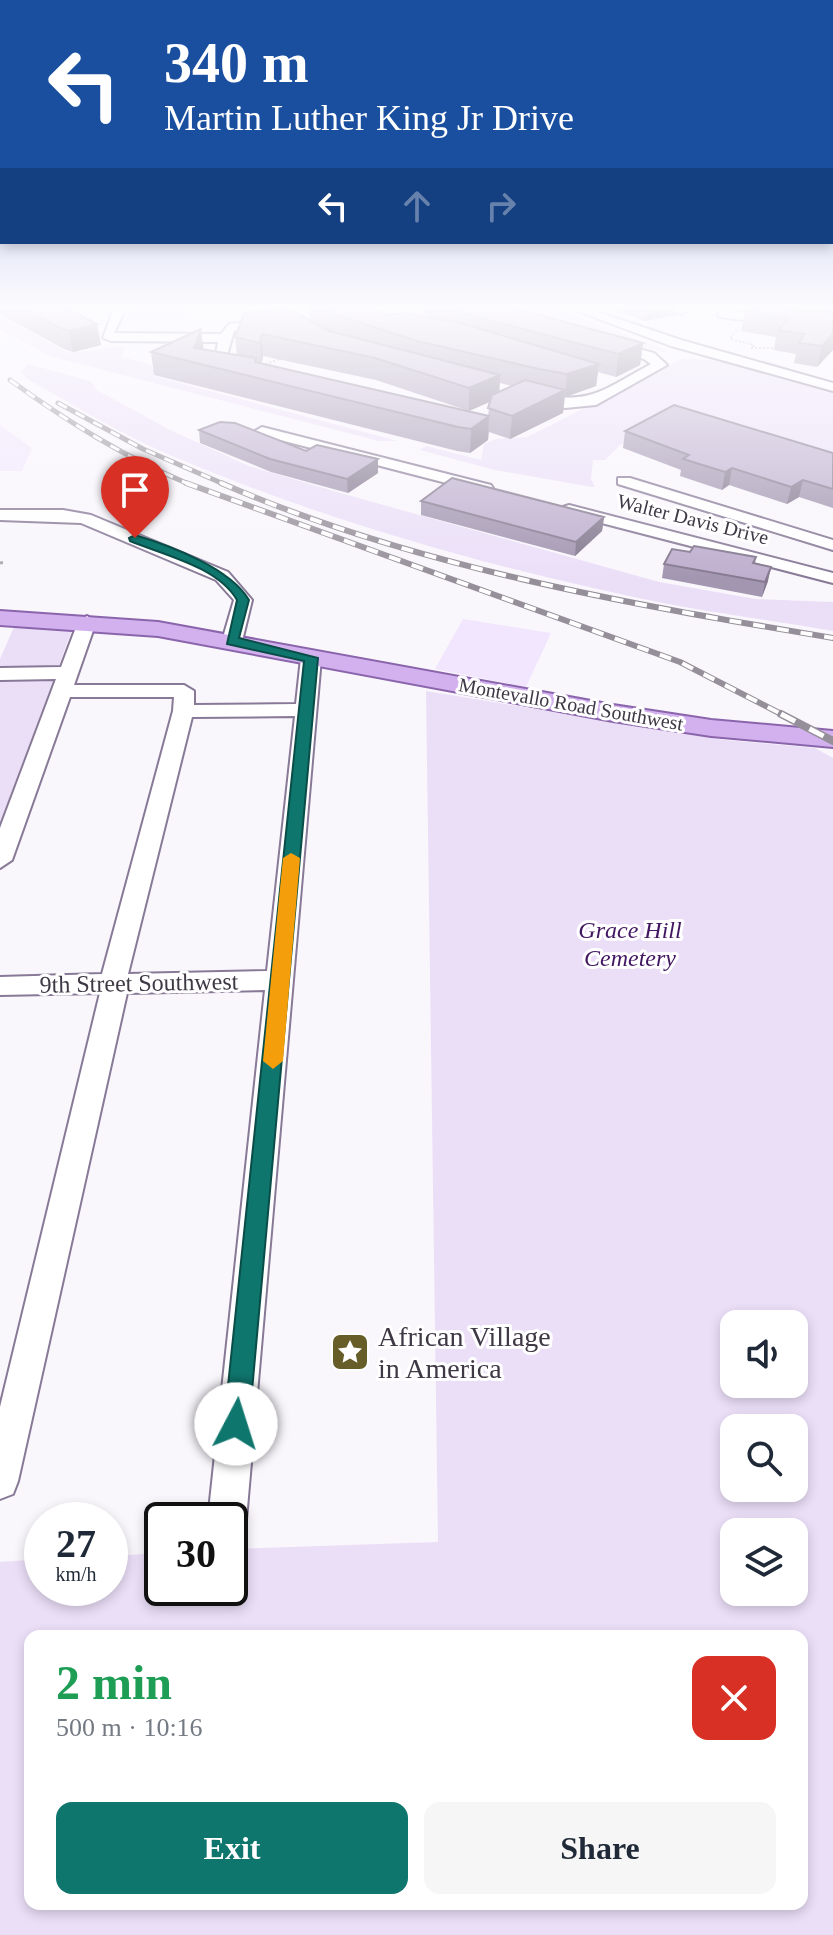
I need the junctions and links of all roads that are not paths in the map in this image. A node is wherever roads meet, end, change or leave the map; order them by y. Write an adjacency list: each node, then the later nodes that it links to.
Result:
1 (598, 398): 2 (street)
2 (515, 399)
3 (262, 431): 5 (street)
4 (624, 481): 8 (street)
5 (509, 495)
6 (555, 506): 9 (street, Walter Davis Drive)
7 (0, 515): 12 (street)
8 (833, 545)
9 (833, 578)
10 (0, 618): 11 (main road, Montevallo Road Southwest)
11 (87, 622): 12 (main road, Montevallo Road Southwest); 15 (street)
12 (232, 641): 13 (main road, Montevallo Road Southwest)
13 (311, 658): 16 (street); 18 (main road, Montevallo Road Southwest)
14 (0, 674): 15 (street)
15 (64, 682): 17 (street); 19 (street)
16 (308, 710): 17 (street); 20 (street)
17 (183, 711): 21 (street)
18 (833, 739)
19 (0, 860)
20 (278, 980): 21 (street, 9th Street Southwest); 24 (street)
21 (113, 984): 22 (street, 9th Street Southwest); 23 (street)
22 (0, 986)
23 (0, 1481)
24 (229, 1502)

